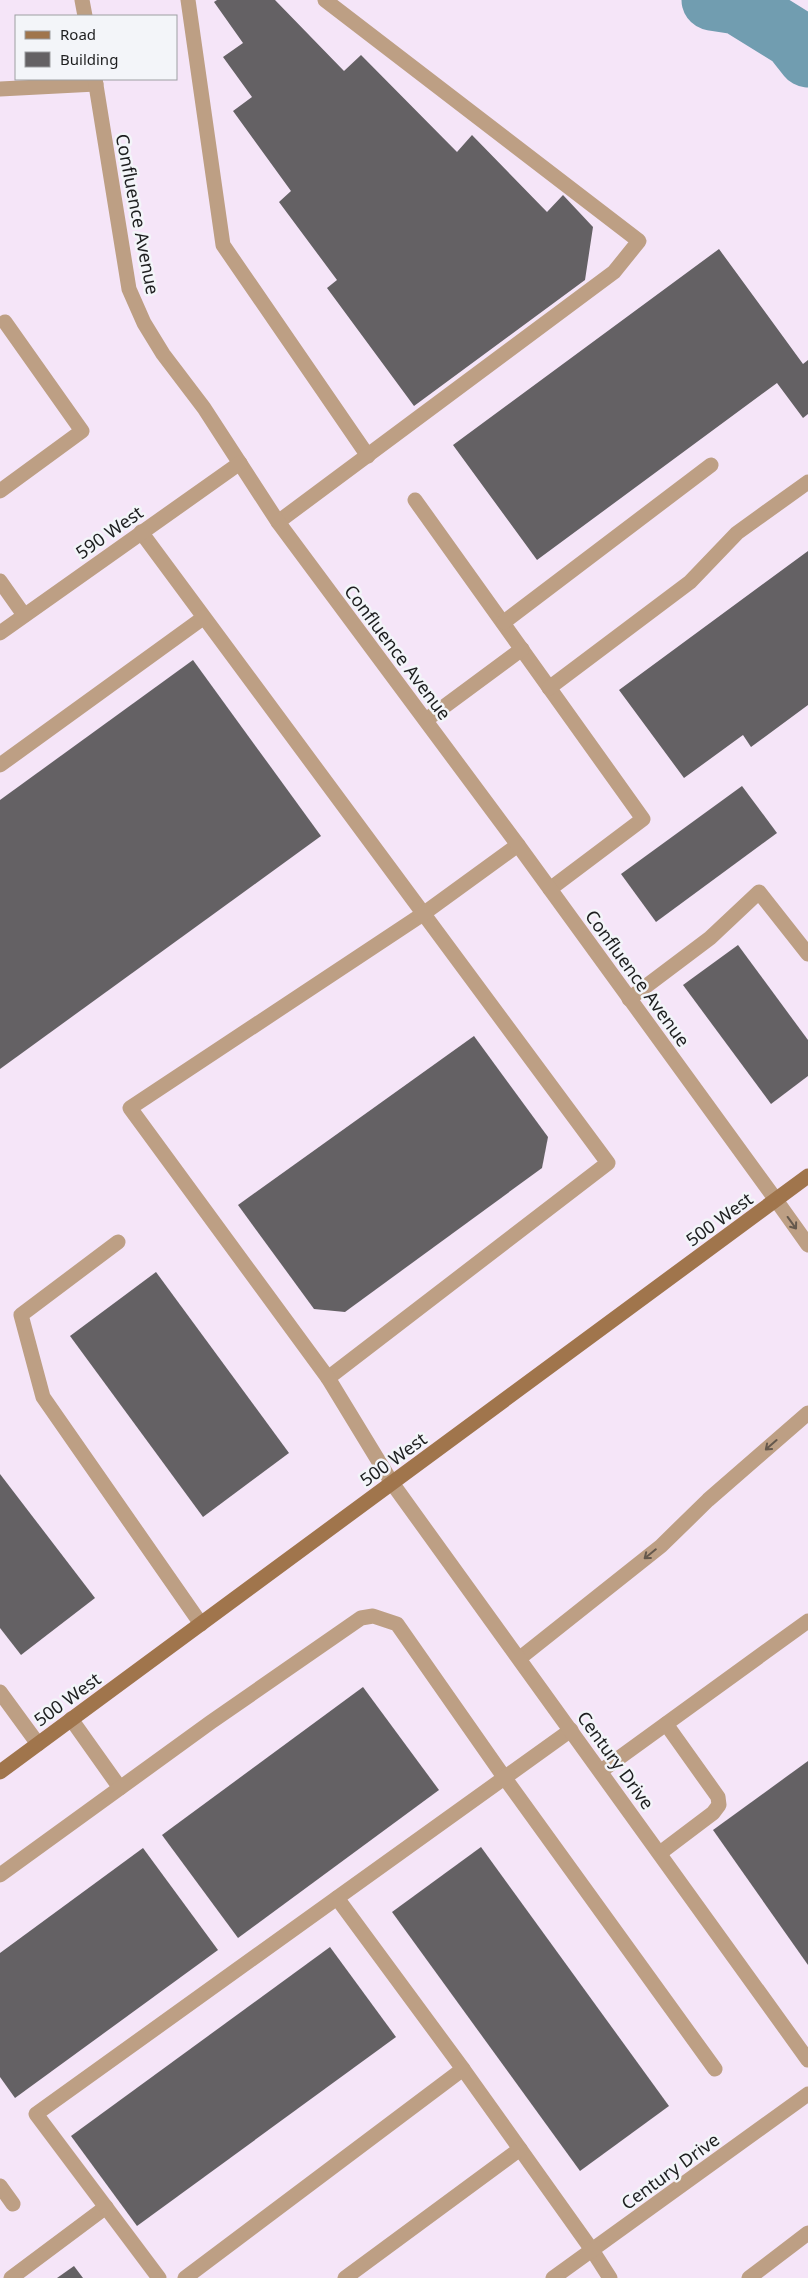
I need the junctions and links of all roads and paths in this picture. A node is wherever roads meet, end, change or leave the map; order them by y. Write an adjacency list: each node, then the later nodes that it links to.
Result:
1 (82, 0): 4 (street)
2 (188, 0): 8 (street)
3 (325, 0): 8 (street)
4 (85, 15)
5 (96, 81): 6 (street); 9 (street, Confluence Avenue)
6 (0, 89)
7 (5, 322): 12 (street)
8 (368, 456): 14 (street)
9 (240, 463): 14 (street, Confluence Avenue); 15 (street, 590 West)
10 (711, 465): 19 (street)
11 (808, 482): 22 (street)
12 (0, 491)
13 (416, 500): 19 (street)
14 (278, 522): 23 (street, Confluence Avenue)
15 (141, 532): 17 (street, 590 West); 18 (street)
16 (0, 580): 17 (street)
17 (24, 615): 20 (street, 590 West)
18 (203, 618): 24 (street); 27 (street)
19 (504, 622): 21 (street)
20 (0, 633)
21 (522, 649): 22 (street); 23 (street)
22 (549, 688): 26 (street)
23 (426, 720): 25 (street, Confluence Avenue)
24 (0, 765)
25 (518, 845): 26 (street, Confluence Avenue); 27 (street)
26 (550, 889): 29 (street, Confluence Avenue)
27 (422, 914): 34 (street); 34 (street, Century Drive)
28 (808, 954): 29 (street)
29 (629, 999): 31 (street, Confluence Avenue)
30 (808, 1176): 31 (main road, 500 West)
31 (776, 1200): 33 (street, Confluence Avenue, one-way to 33); 36 (main road, 500 West)
32 (118, 1242): 38 (street)
33 (808, 1245)
34 (328, 1378): 36 (street, Century Drive)
35 (808, 1413): 39 (street, one-way to 39)
36 (392, 1483): 38 (main road, 500 West); 39 (street, Century Drive)
37 (808, 1621): 42 (street)
38 (202, 1624): 41 (main road, 500 West)
39 (520, 1658): 43 (street, Century Drive)
40 (0, 1692): 44 (street)
41 (71, 1719): 44 (main road, 500 West); 48 (street)
42 (666, 1724): 45 (street); 49 (street)
43 (570, 1730): 45 (street, Century Drive); 47 (street)
44 (38, 1744): 46 (main road, 500 West)
45 (601, 1771): 49 (street, Century Drive)
46 (0, 1772)
47 (504, 1777): 48 (street); 51 (street); 54 (street)
48 (120, 1788): 50 (street)
49 (660, 1853): 52 (street, Century Drive)
50 (0, 1875)
51 (337, 1898): 53 (street); 59 (street)
52 (808, 2060)
53 (463, 2068): 56 (street); 64 (street)
54 (715, 2069)
55 (808, 2094): 61 (street, Century Drive)
56 (520, 2149): 61 (street); 65 (street)
57 (0, 2186): 58 (street)
58 (14, 2204)
59 (106, 2208): 62 (street); 63 (street)
60 (808, 2233): 68 (street)
61 (592, 2250): 66 (street, Century Drive); 67 (street)
62 (11, 2278)
63 (159, 2278)
64 (185, 2278)
65 (345, 2278)
66 (553, 2278)
67 (610, 2278)
68 (749, 2278)

